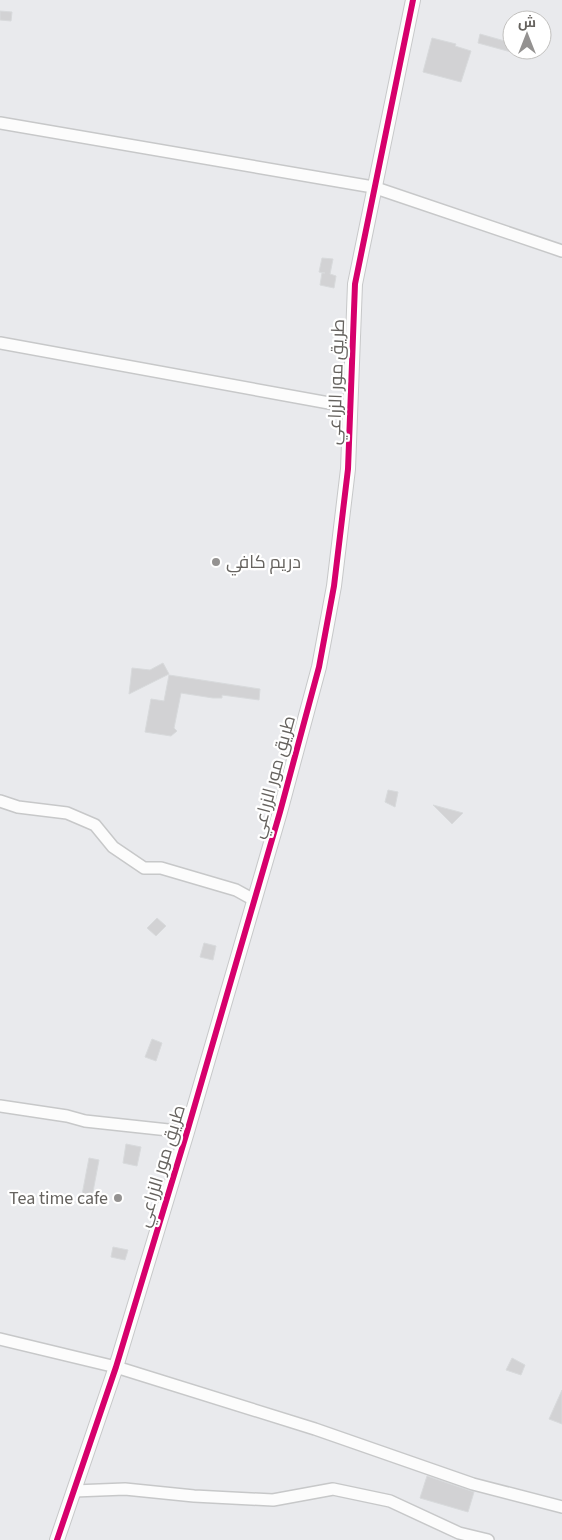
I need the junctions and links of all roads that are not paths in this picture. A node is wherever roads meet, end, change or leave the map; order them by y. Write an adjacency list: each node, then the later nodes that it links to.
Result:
1 (413, 0): 3 (street, طريق مور الزراعي)
2 (0, 123): 3 (street)
3 (373, 187): 4 (street); 6 (street, طريق مور الزراعي)
4 (562, 252)
5 (0, 343): 6 (street)
6 (351, 407): 8 (street, طريق مور الزراعي)
7 (0, 801): 8 (street)
8 (254, 900): 10 (street, طريق مور الزراعي)
9 (0, 1106): 10 (street)
10 (187, 1132): 12 (street, طريق مور الزراعي)
11 (0, 1340): 12 (street)
12 (116, 1367): 13 (street, طريق مور الزراعي); 14 (street)
13 (74, 1491): 15 (street, طريق مور الزراعي); 16 (street)
14 (562, 1507)
15 (57, 1540)
16 (488, 1540)

